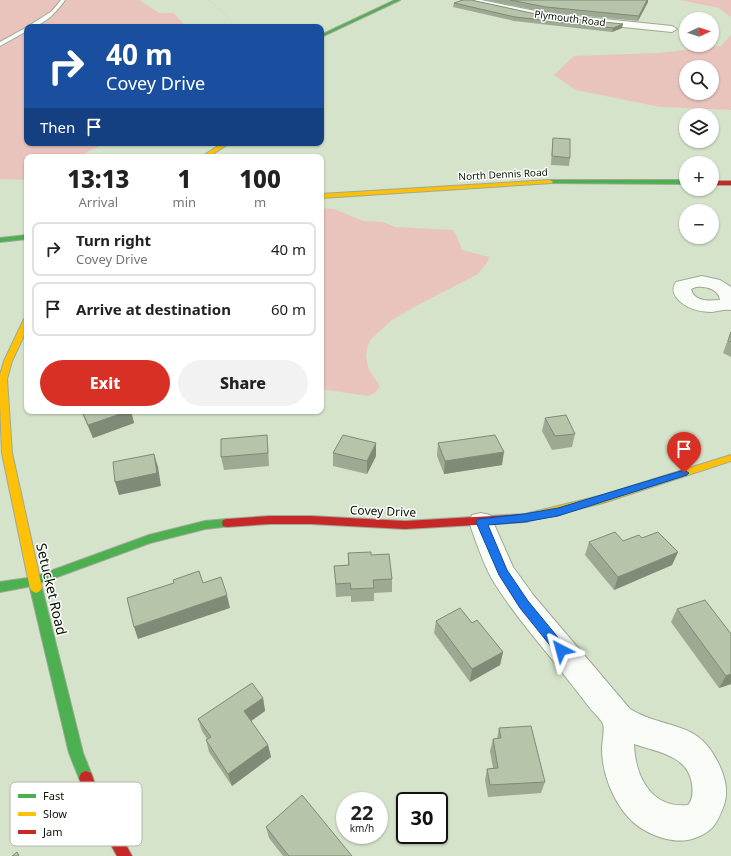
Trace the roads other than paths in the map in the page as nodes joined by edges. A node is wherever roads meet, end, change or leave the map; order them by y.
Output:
1 (62, 0) edge
2 (398, 0) edge
3 (469, 0) edge
4 (35, 24) edge
5 (672, 29) dead end
6 (24, 31) edge
7 (324, 35) edge
8 (0, 44) edge
9 (222, 146) edge
10 (209, 154) edge
11 (679, 182) edge
12 (719, 182) edge
13 (731, 183) edge
14 (324, 196) edge
15 (24, 237) edge
16 (0, 240) edge
17 (24, 326) edge
18 (2, 396) edge
19 (731, 458) edge
20 (481, 522) junction
21 (34, 581) junction
22 (0, 587) edge
23 (619, 720) dead end
24 (87, 782) edge
25 (120, 846) edge
26 (125, 856) edge

1 - 4 lane
2 - 7 main road
3 - 5 street, Plymouth Road
6 - 8 lane
9 - 10 main road
11 - 14 main road, North Dennis Road
12 - 13 main road
15 - 16 main road
17 - 18 main road, Setucket Road
18 - 21 main road, Setucket Road
19 - 20 main road, Covey Drive
20 - 21 main road, Covey Drive
20 - 23 street
21 - 22 main road, Covey Drive
21 - 24 main road, Setucket Road
25 - 26 main road, Setucket Road

